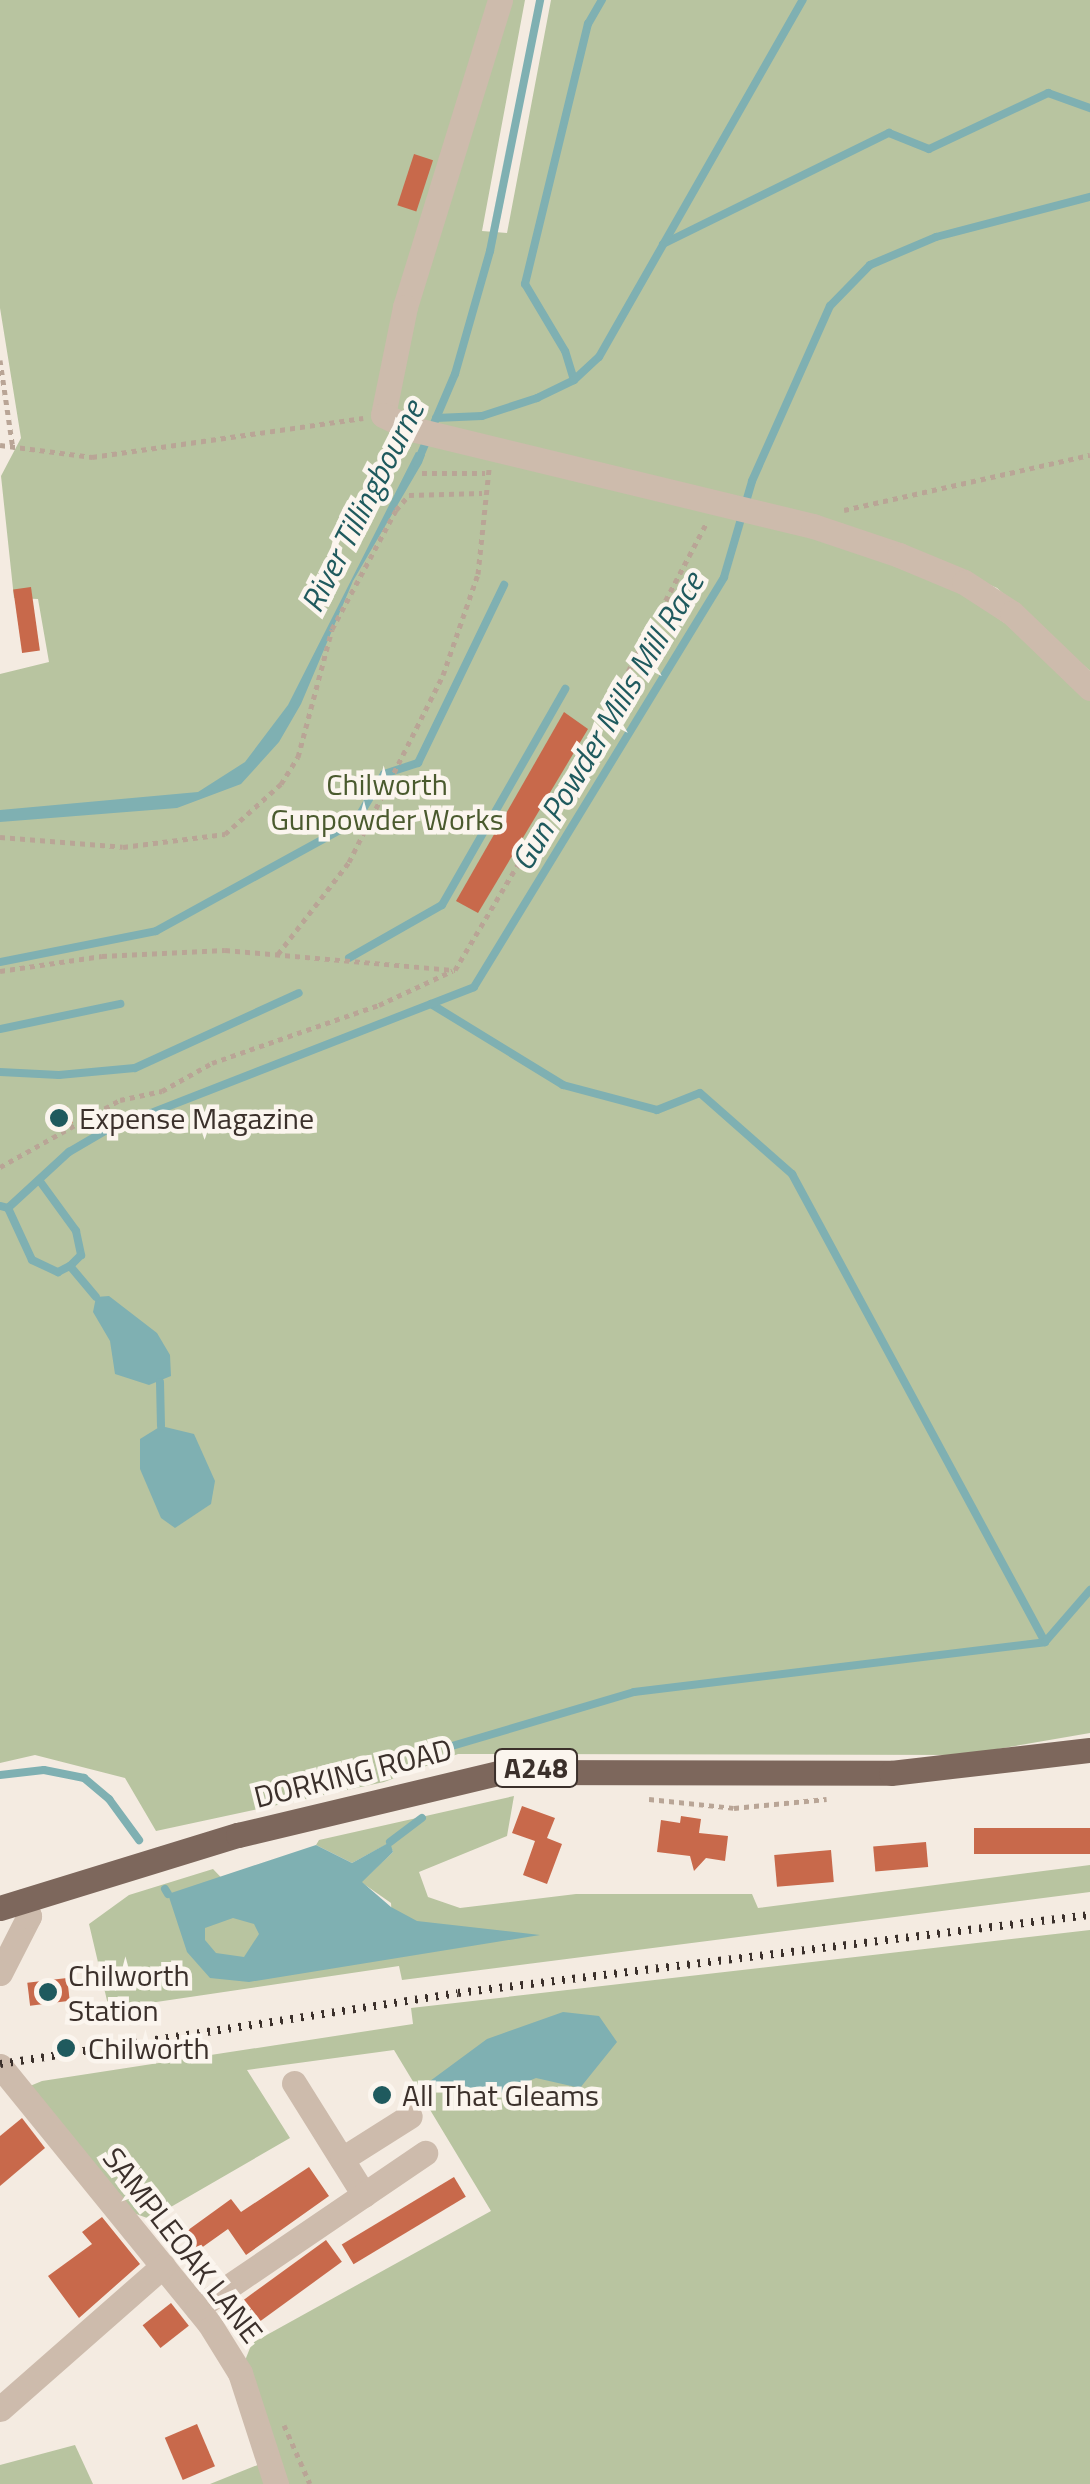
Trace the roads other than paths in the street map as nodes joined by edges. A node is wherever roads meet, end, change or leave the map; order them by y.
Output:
1 (500, 0) edge
2 (1090, 688) edge
3 (1090, 1750) edge
4 (11, 1904) edge
5 (0, 1973) edge
6 (4, 2082) edge
7 (294, 2083) dead end
8 (410, 2116) dead end
9 (425, 2153) dead end
10 (342, 2159) junction
11 (364, 2194) junction
12 (162, 2266) junction
13 (197, 2308) junction
14 (0, 2409) edge
15 (276, 2484) edge

1 - 2 street
3 - 4 main road, DORKING ROAD / A248
4 - 5 street
6 - 12 street, SAMPLEOAK LANE
7 - 10 street
8 - 10 street
9 - 11 street
10 - 11 street
11 - 13 street
12 - 13 street, SAMPLEOAK LANE
12 - 14 street
13 - 15 street, SAMPLEOAK LANE

